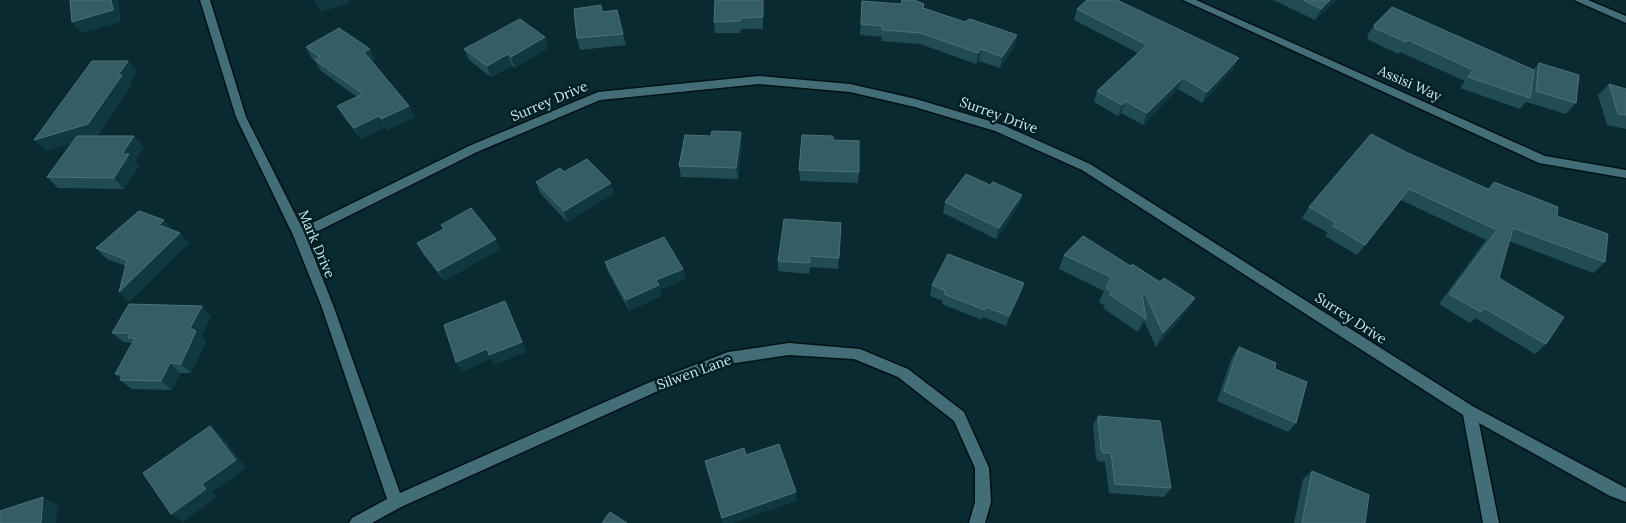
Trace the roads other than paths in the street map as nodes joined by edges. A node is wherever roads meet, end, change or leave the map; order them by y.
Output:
1 (205, 0) edge
2 (1188, 0) edge
3 (1578, 0) edge
4 (1626, 20) edge
5 (1626, 174) edge
6 (299, 235) junction
7 (1469, 411) junction
8 (1626, 495) edge
9 (396, 502) junction
10 (357, 523) edge
11 (977, 523) edge
12 (1491, 523) edge

1 - 6 street, Mark Drive
2 - 5 street, Assisi Way
3 - 4 street
6 - 7 street, Surrey Drive
6 - 9 street, Mark Drive
7 - 8 street, Surrey Drive
7 - 12 street
9 - 10 street, Silwen Lane
9 - 11 street, Silwen Lane

